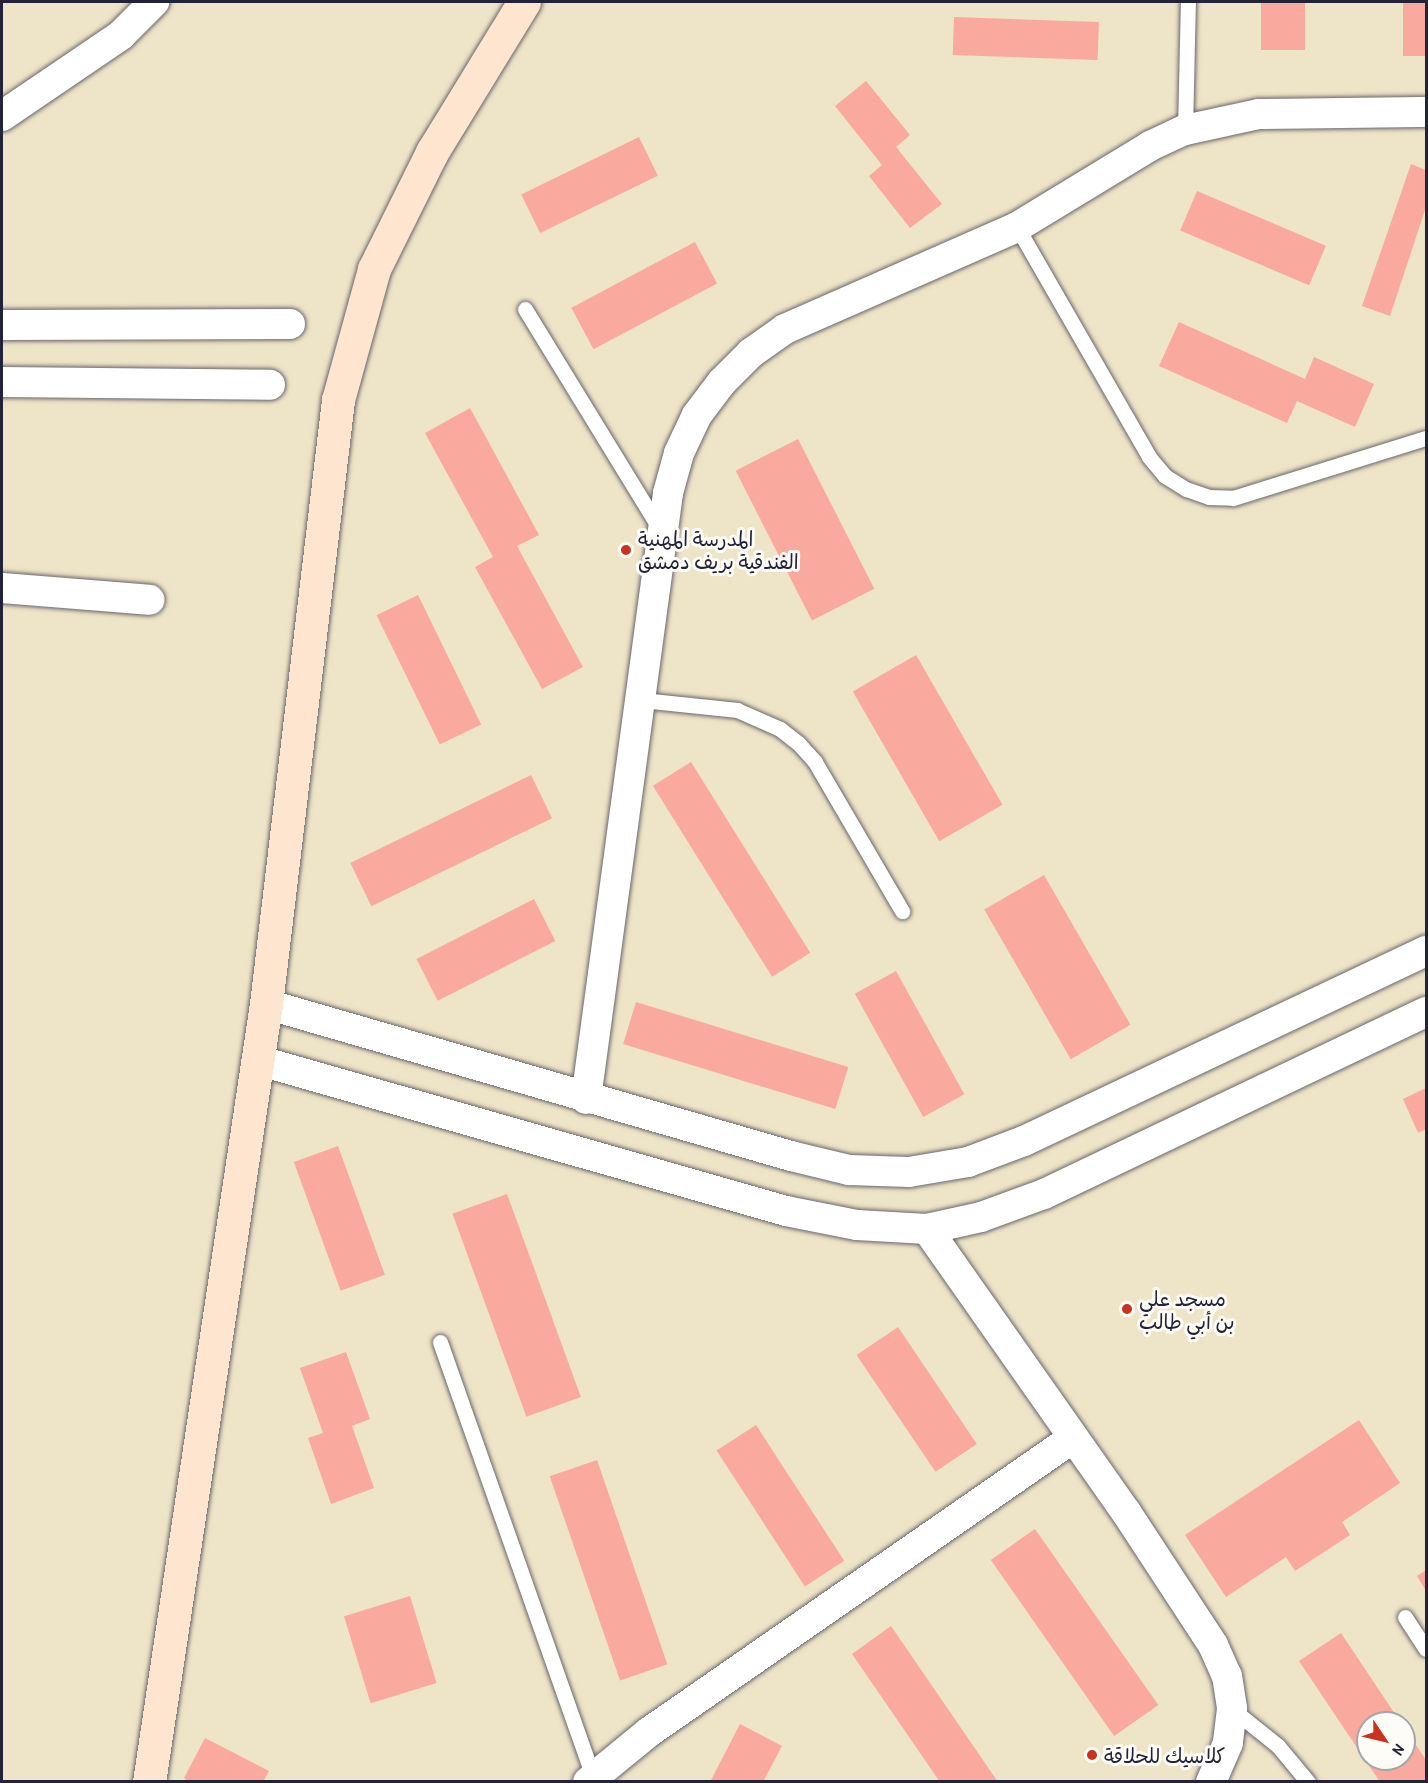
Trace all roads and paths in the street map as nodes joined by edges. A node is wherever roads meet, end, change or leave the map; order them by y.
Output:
1 (154, 2) edge
2 (524, 2) edge
3 (1188, 2) edge
4 (1426, 112) edge
5 (2, 116) edge
6 (1185, 130) junction
7 (1017, 227) junction
8 (525, 309) dead end
9 (290, 324) dead end
10 (2, 325) edge
11 (2, 382) edge
12 (270, 386) dead end
13 (1426, 438) edge
14 (662, 533) junction
15 (2, 588) edge
16 (150, 600) dead end
17 (642, 700) junction
18 (902, 911) dead end
19 (1426, 951) edge
20 (266, 1004) junction
21 (1426, 1012) edge
22 (256, 1060) junction
23 (586, 1098) junction
24 (927, 1229) junction
25 (440, 1342) dead end
26 (1073, 1438) junction
27 (1405, 1617) dead end
28 (1426, 1649) edge
29 (1232, 1710) junction
30 (590, 1779) edge
31 (149, 1782) edge
32 (1212, 1782) edge
33 (1308, 1782) edge

1 - 5 street
2 - 20 main road
3 - 6 lane
4 - 6 street
6 - 7 street
7 - 13 lane
7 - 14 street
8 - 14 lane
9 - 10 street
11 - 12 street
14 - 17 street
15 - 16 street
17 - 18 lane
17 - 23 street
19 - 23 street
20 - 22 main road
20 - 23 street
21 - 24 street
22 - 24 street
22 - 31 main road
24 - 26 street
25 - 30 lane
26 - 29 street
26 - 30 street
27 - 28 lane
29 - 32 street
29 - 33 lane

